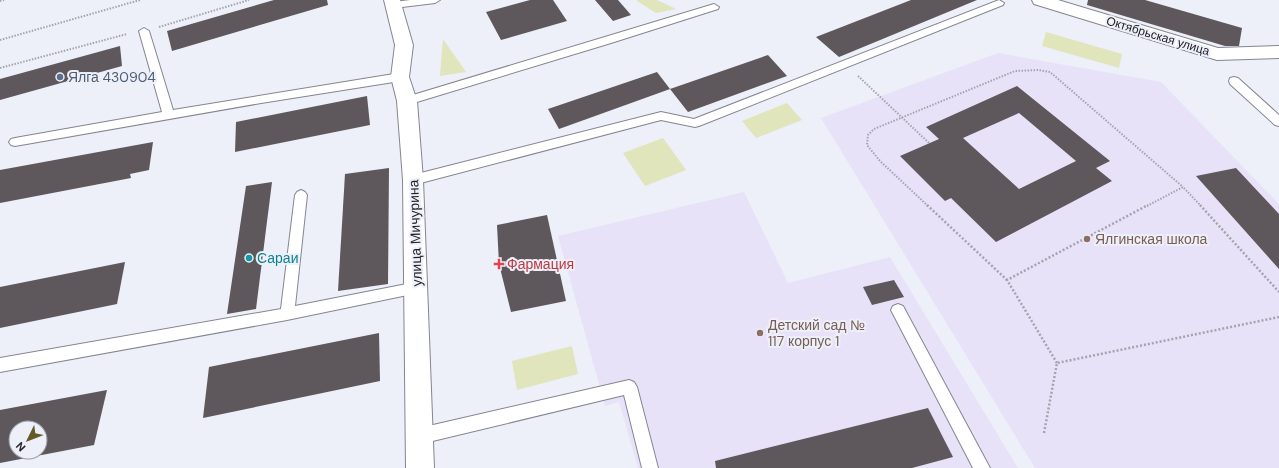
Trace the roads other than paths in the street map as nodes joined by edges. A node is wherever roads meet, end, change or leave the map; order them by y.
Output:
1 (436, 0) edge
2 (701, 0) edge
3 (1040, 0) edge
4 (393, 3) edge
5 (999, 3) dead end
6 (144, 31) road end
7 (1279, 52) edge
8 (400, 77) junction
9 (1234, 81) dead end
10 (406, 101) junction
11 (169, 116) junction
12 (1279, 122) edge
13 (15, 142) dead end
14 (413, 180) junction
15 (301, 195) dead end
16 (417, 288) junction
17 (898, 310) dead end
18 (287, 314) junction
19 (0, 365) edge
20 (420, 436) junction
21 (420, 468) edge
22 (650, 468) edge
23 (982, 468) edge

1 - 4 lane
2 - 10 lane
3 - 7 street, Октябрьская улица
4 - 8 street, улица Мичурина
5 - 14 lane
6 - 11 lane
8 - 10 street, улица Мичурина
8 - 11 lane
9 - 12 lane
10 - 14 street, улица Мичурина
11 - 13 lane
14 - 16 street, улица Мичурина
15 - 18 lane
16 - 18 lane
16 - 20 street, улица Мичурина
17 - 23 lane
18 - 19 lane
20 - 21 street, улица Мичурина
20 - 22 lane

